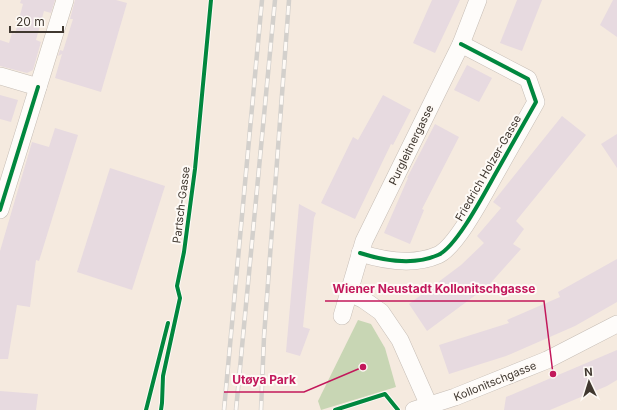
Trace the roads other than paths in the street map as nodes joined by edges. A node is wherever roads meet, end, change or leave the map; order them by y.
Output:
1 (65, 0) edge
2 (478, 0) edge
3 (461, 44) junction
4 (0, 76) edge
5 (38, 87) junction
6 (0, 210) edge
7 (360, 253) junction
8 (348, 292) junction
9 (342, 316) dead end
10 (617, 324) edge
11 (424, 408) edge

1 - 5 street
2 - 3 street, Purgleitnergasse
3 - 7 street, Purgleitnergasse
3 - 7 street, Friedrich Holzer-Gasse
4 - 5 street
5 - 6 street
7 - 8 street, Purgleitnergasse
8 - 9 street, Purgleitnergasse
8 - 11 street
10 - 11 street, Kollonitschgasse

